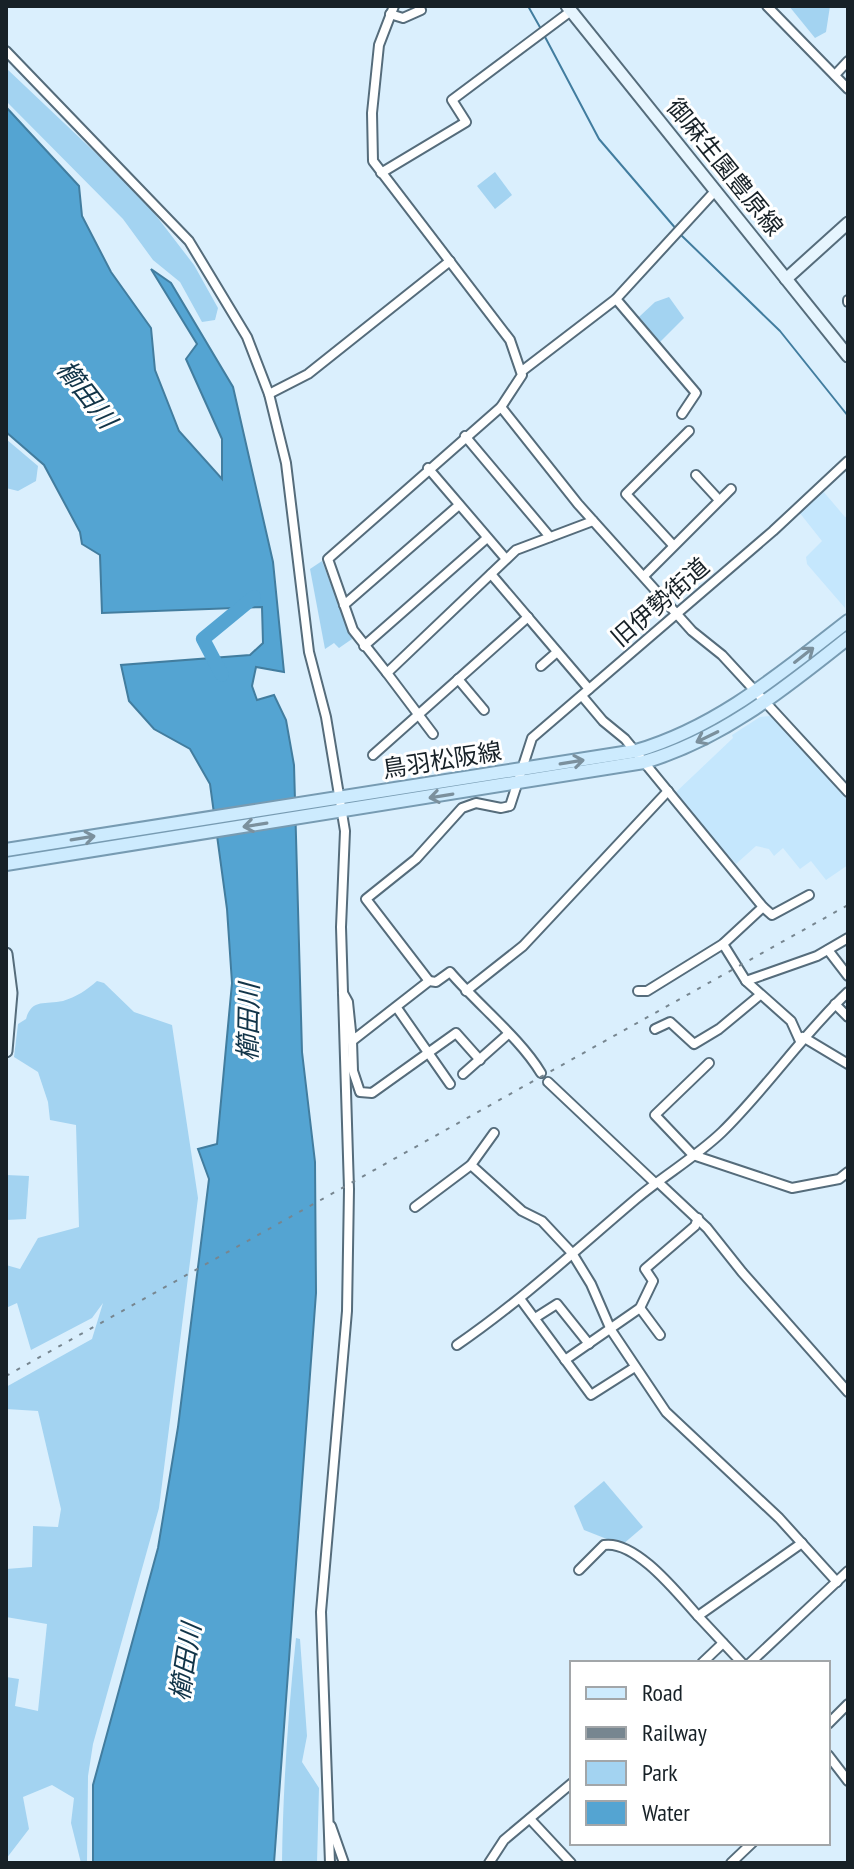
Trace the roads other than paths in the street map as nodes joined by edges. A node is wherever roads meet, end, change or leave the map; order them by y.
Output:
1 (767, 6) edge
2 (569, 8) edge
3 (392, 10) edge
4 (421, 10) dead end
5 (6, 51) edge
6 (848, 61) edge
7 (835, 75) junction
8 (848, 89) edge
9 (381, 173) junction
10 (716, 190) junction
11 (848, 223) edge
12 (450, 261) junction
13 (786, 279) junction
14 (616, 299) junction
15 (848, 356) edge
16 (522, 371) junction
17 (269, 394) junction
18 (501, 407) junction
19 (682, 414) dead end
20 (689, 431) dead end
21 (465, 436) junction
22 (848, 461) edge
23 (428, 468) junction
24 (696, 475) dead end
25 (731, 489) dead end
26 (719, 500) junction
27 (459, 505) junction
28 (593, 521) junction
29 (550, 537) junction
30 (487, 538) junction
31 (672, 544) junction
32 (506, 559) junction
33 (491, 574) junction
34 (645, 575) junction
35 (344, 605) junction
36 (676, 614) junction
37 (528, 617) junction
38 (848, 621) edge
39 (848, 638) edge
40 (364, 646) junction
41 (557, 652) junction
42 (541, 666) dead end
43 (387, 673) junction
44 (458, 679) junction
45 (586, 693) junction
46 (755, 693) junction
47 (765, 703) junction
48 (484, 710) dead end
49 (417, 715) junction
50 (433, 734) dead end
51 (636, 751) junction
52 (373, 755) dead end
53 (644, 762) junction
54 (521, 770) junction
55 (518, 784) junction
56 (847, 787) edge
57 (668, 791) junction
58 (336, 806) junction
59 (6, 850) edge
60 (6, 864) edge
61 (809, 895) dead end
62 (763, 907) junction
63 (848, 938) edge
64 (723, 944) junction
65 (828, 950) junction
66 (6, 954) edge
67 (848, 976) edge
68 (429, 981) junction
69 (746, 981) junction
70 (466, 991) junction
71 (638, 991) dead end
72 (848, 992) edge
73 (342, 993) junction
74 (760, 995) junction
75 (835, 1004) junction
76 (397, 1008) junction
77 (848, 1017) edge
78 (655, 1029) dead end
79 (507, 1035) junction
80 (802, 1039) junction
81 (352, 1041) junction
82 (6, 1051) edge
83 (429, 1053) junction
84 (480, 1060) junction
85 (709, 1063) dead end
86 (848, 1064) edge
87 (541, 1073) dead end
88 (463, 1074) dead end
89 (548, 1082) dead end
90 (450, 1084) dead end
91 (494, 1133) dead end
92 (693, 1155) junction
93 (471, 1165) junction
94 (848, 1172) edge
95 (657, 1183) junction
96 (415, 1207) dead end
97 (698, 1218) junction
98 (572, 1253) junction
99 (521, 1300) junction
100 (640, 1308) junction
101 (535, 1318) junction
102 (611, 1330) junction
103 (660, 1335) dead end
104 (589, 1344) junction
105 (457, 1345) dead end
106 (565, 1360) junction
107 (635, 1367) junction
108 (848, 1392) edge
109 (802, 1543) junction
110 (579, 1570) dead end
111 (848, 1571) edge
112 (837, 1582) junction
113 (698, 1616) junction
114 (723, 1643) junction
115 (704, 1661) edge
116 (740, 1661) edge
117 (752, 1661) edge
118 (848, 1704) edge
119 (830, 1722) edge
120 (830, 1757) edge
121 (836, 1764) junction
122 (830, 1770) edge
123 (848, 1781) edge
124 (570, 1785) edge
125 (530, 1819) junction
126 (328, 1822) junction
127 (750, 1845) edge
128 (330, 1863) edge
129 (344, 1863) edge
130 (489, 1863) edge
131 (571, 1863) edge
132 (731, 1863) edge

1 - 7 street
2 - 9 street
2 - 10 main road, 御麻生園豊原線
3 - 4 street
3 - 9 street
5 - 17 street
6 - 7 street
7 - 8 street
9 - 12 street
10 - 13 main road, 御麻生園豊原線
10 - 14 street
11 - 13 main road
12 - 16 street
12 - 17 street
13 - 15 main road, 御麻生園豊原線
14 - 16 street
14 - 19 street
16 - 18 street
17 - 58 street
18 - 21 street
18 - 28 street
20 - 31 street
21 - 23 street
21 - 29 street
22 - 36 street, 旧伊勢街道
23 - 27 street
23 - 35 street
24 - 26 street
25 - 26 street
26 - 31 street
27 - 30 street
27 - 35 street
28 - 29 street
28 - 34 street
29 - 32 street
30 - 32 street
30 - 40 street
31 - 34 street
32 - 33 street
33 - 37 street
33 - 43 street
34 - 36 street
35 - 40 street
36 - 45 street, 旧伊勢街道
36 - 46 street
37 - 41 street
37 - 44 street
46 -> 38 main road, 鳥羽松阪線
39 - 47 main road, 鳥羽松阪線
40 - 43 street
41 - 42 street
41 - 45 street
43 - 49 street
44 - 48 street
44 - 49 street
45 - 51 street
45 - 54 street, 旧伊勢街道
46 - 47 street
46 - 51 main road, 鳥羽松阪線
47 -> 53 main road, 鳥羽松阪線
47 - 56 street
49 - 50 street
49 - 52 street
51 - 53 street
54 -> 51 main road, 鳥羽松阪線
53 - 55 main road, 鳥羽松阪線
53 - 57 street
54 - 55 street, 旧伊勢街道
54 - 58 main road, 鳥羽松阪線
55 -> 58 main road, 鳥羽松阪線
55 - 68 street
57 - 62 street
57 - 70 street
59 -> 58 main road, 鳥羽松阪線
58 -> 60 main road, 鳥羽松阪線
58 - 73 street
61 - 62 street
62 - 64 street
63 - 65 street
64 - 69 street
64 - 71 street
65 - 67 street
65 - 69 street
66 - 82 main road
68 - 70 street
68 - 76 street
69 - 74 street
70 - 79 street
72 - 75 street
73 - 81 street
73 - 126 street
74 - 78 street
74 - 80 street
75 - 77 street
75 - 80 street
76 - 81 street
76 - 83 street
79 - 84 street
79 - 87 street
80 - 86 street
80 - 92 street
81 - 83 street
83 - 84 street
83 - 90 street
84 - 88 street
85 - 92 street
89 - 95 street
91 - 93 street
92 - 94 street
92 - 95 street
93 - 96 street
93 - 98 street
95 - 97 street
95 - 98 street
97 - 100 street
97 - 108 street
98 - 99 street
98 - 102 street
99 - 101 street
99 - 105 street
100 - 102 street
100 - 103 street
101 - 104 street
101 - 106 street
102 - 104 street
102 - 107 street
104 - 106 street
106 - 107 street
107 - 109 street
109 - 112 street
109 - 113 street
110 - 113 street
111 - 112 street
112 - 117 street
113 - 114 street
114 - 115 street
114 - 116 street
118 - 119 street
120 - 121 street
121 - 122 street
121 - 123 street
124 - 125 street
125 - 130 street
125 - 131 street
126 - 128 street
126 - 129 street
127 - 132 street

